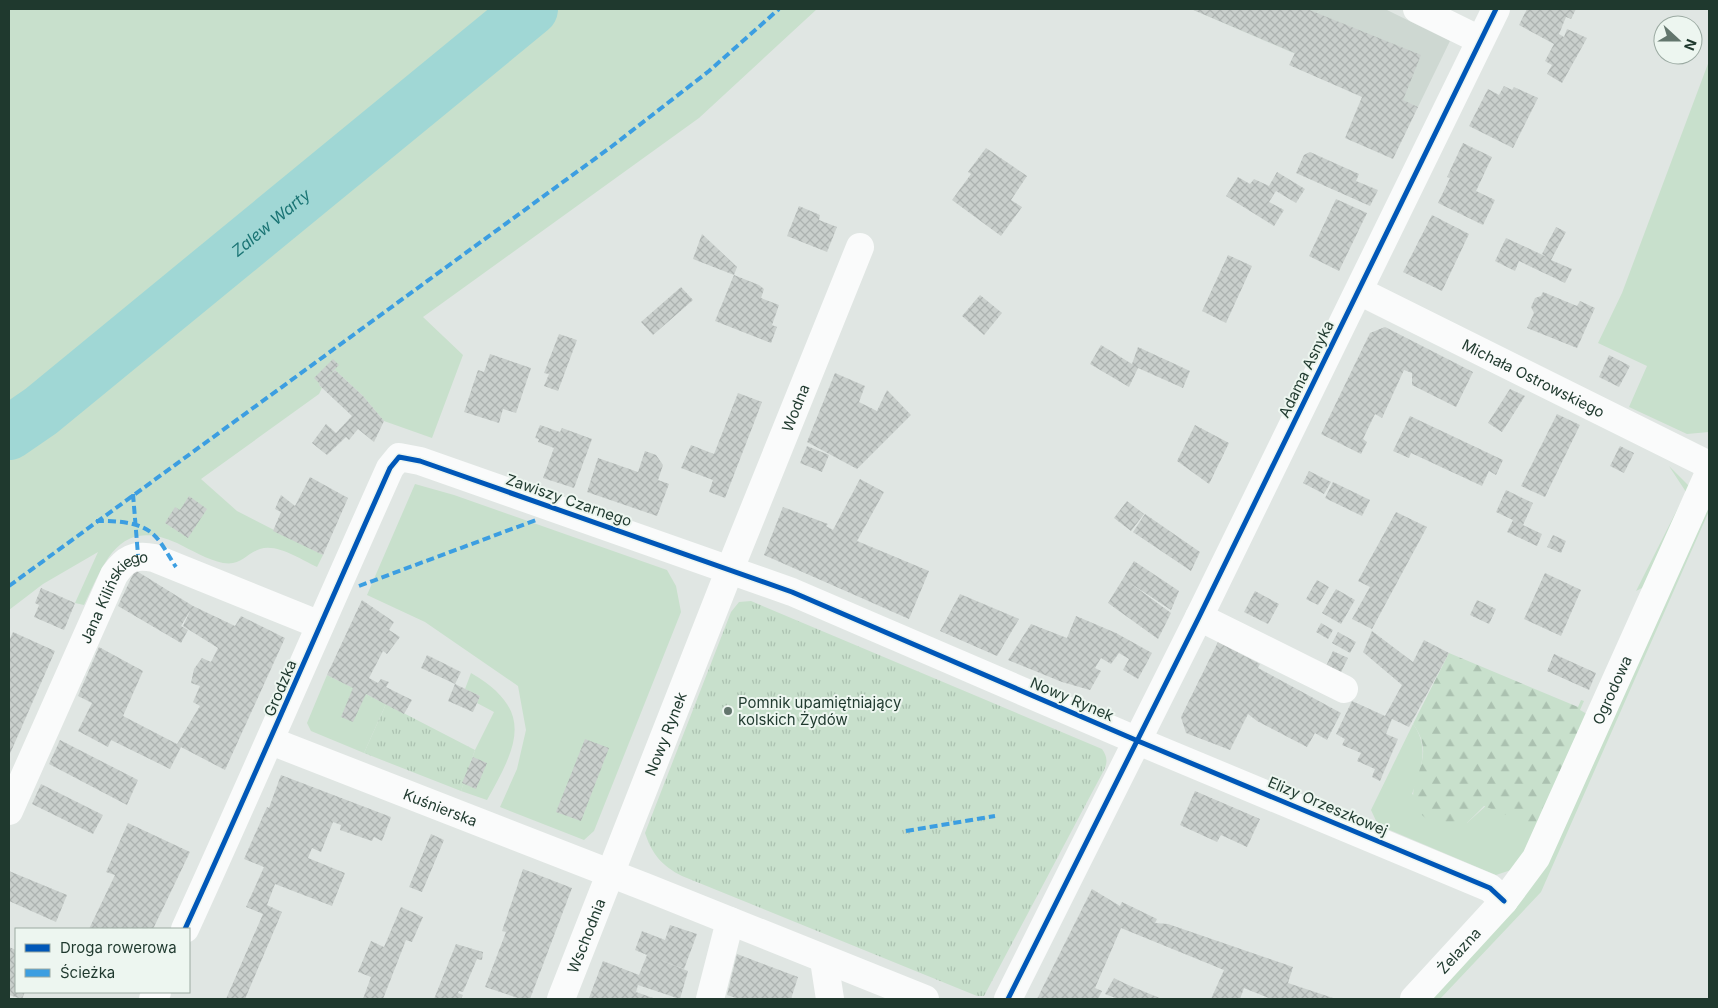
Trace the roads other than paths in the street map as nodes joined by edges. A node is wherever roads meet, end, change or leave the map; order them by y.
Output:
1 (1417, 9) edge
2 (1496, 9) edge
3 (1480, 40) junction
4 (860, 247) dead end
5 (1358, 291) junction
6 (399, 457) joint
7 (1709, 465) edge
8 (1709, 473) edge
9 (730, 569) junction
10 (1199, 617) junction
11 (320, 625) junction
12 (1344, 689) dead end
13 (1138, 741) junction
14 (271, 742) junction
15 (9, 811) edge
16 (610, 873) junction
17 (1504, 901) junction
18 (730, 921) junction
19 (185, 928) edge
20 (824, 960) junction
21 (562, 999) edge
22 (710, 999) edge
23 (830, 999) edge
24 (925, 999) edge
25 (1008, 999) edge
26 (1414, 999) edge

1 - 3 street
2 - 3 street, Adama Asnyka
3 - 5 street, Adama Asnyka
4 - 9 street, Wodna
5 - 7 street, Michała Ostrowskiego
5 - 10 street, Adama Asnyka
6 - 9 street, Zawiszy Czarnego
6 - 11 street, Grodzka
8 - 17 street, Ogrodowa
9 - 13 street, Nowy Rynek
9 - 16 street, Nowy Rynek
10 - 12 street
10 - 13 street, Adama Asnyka
11 - 14 street, Grodzka
11 - 15 street, Jana Kilińskiego
13 - 17 street, Elizy Orzeszkowej
13 - 25 street
14 - 16 street, Kuśnierska
14 - 19 street, Grodzka
16 - 18 street
16 - 21 street, Wschodnia
17 - 26 street, Żelazna
18 - 20 street
18 - 22 street
20 - 23 street
20 - 24 street

